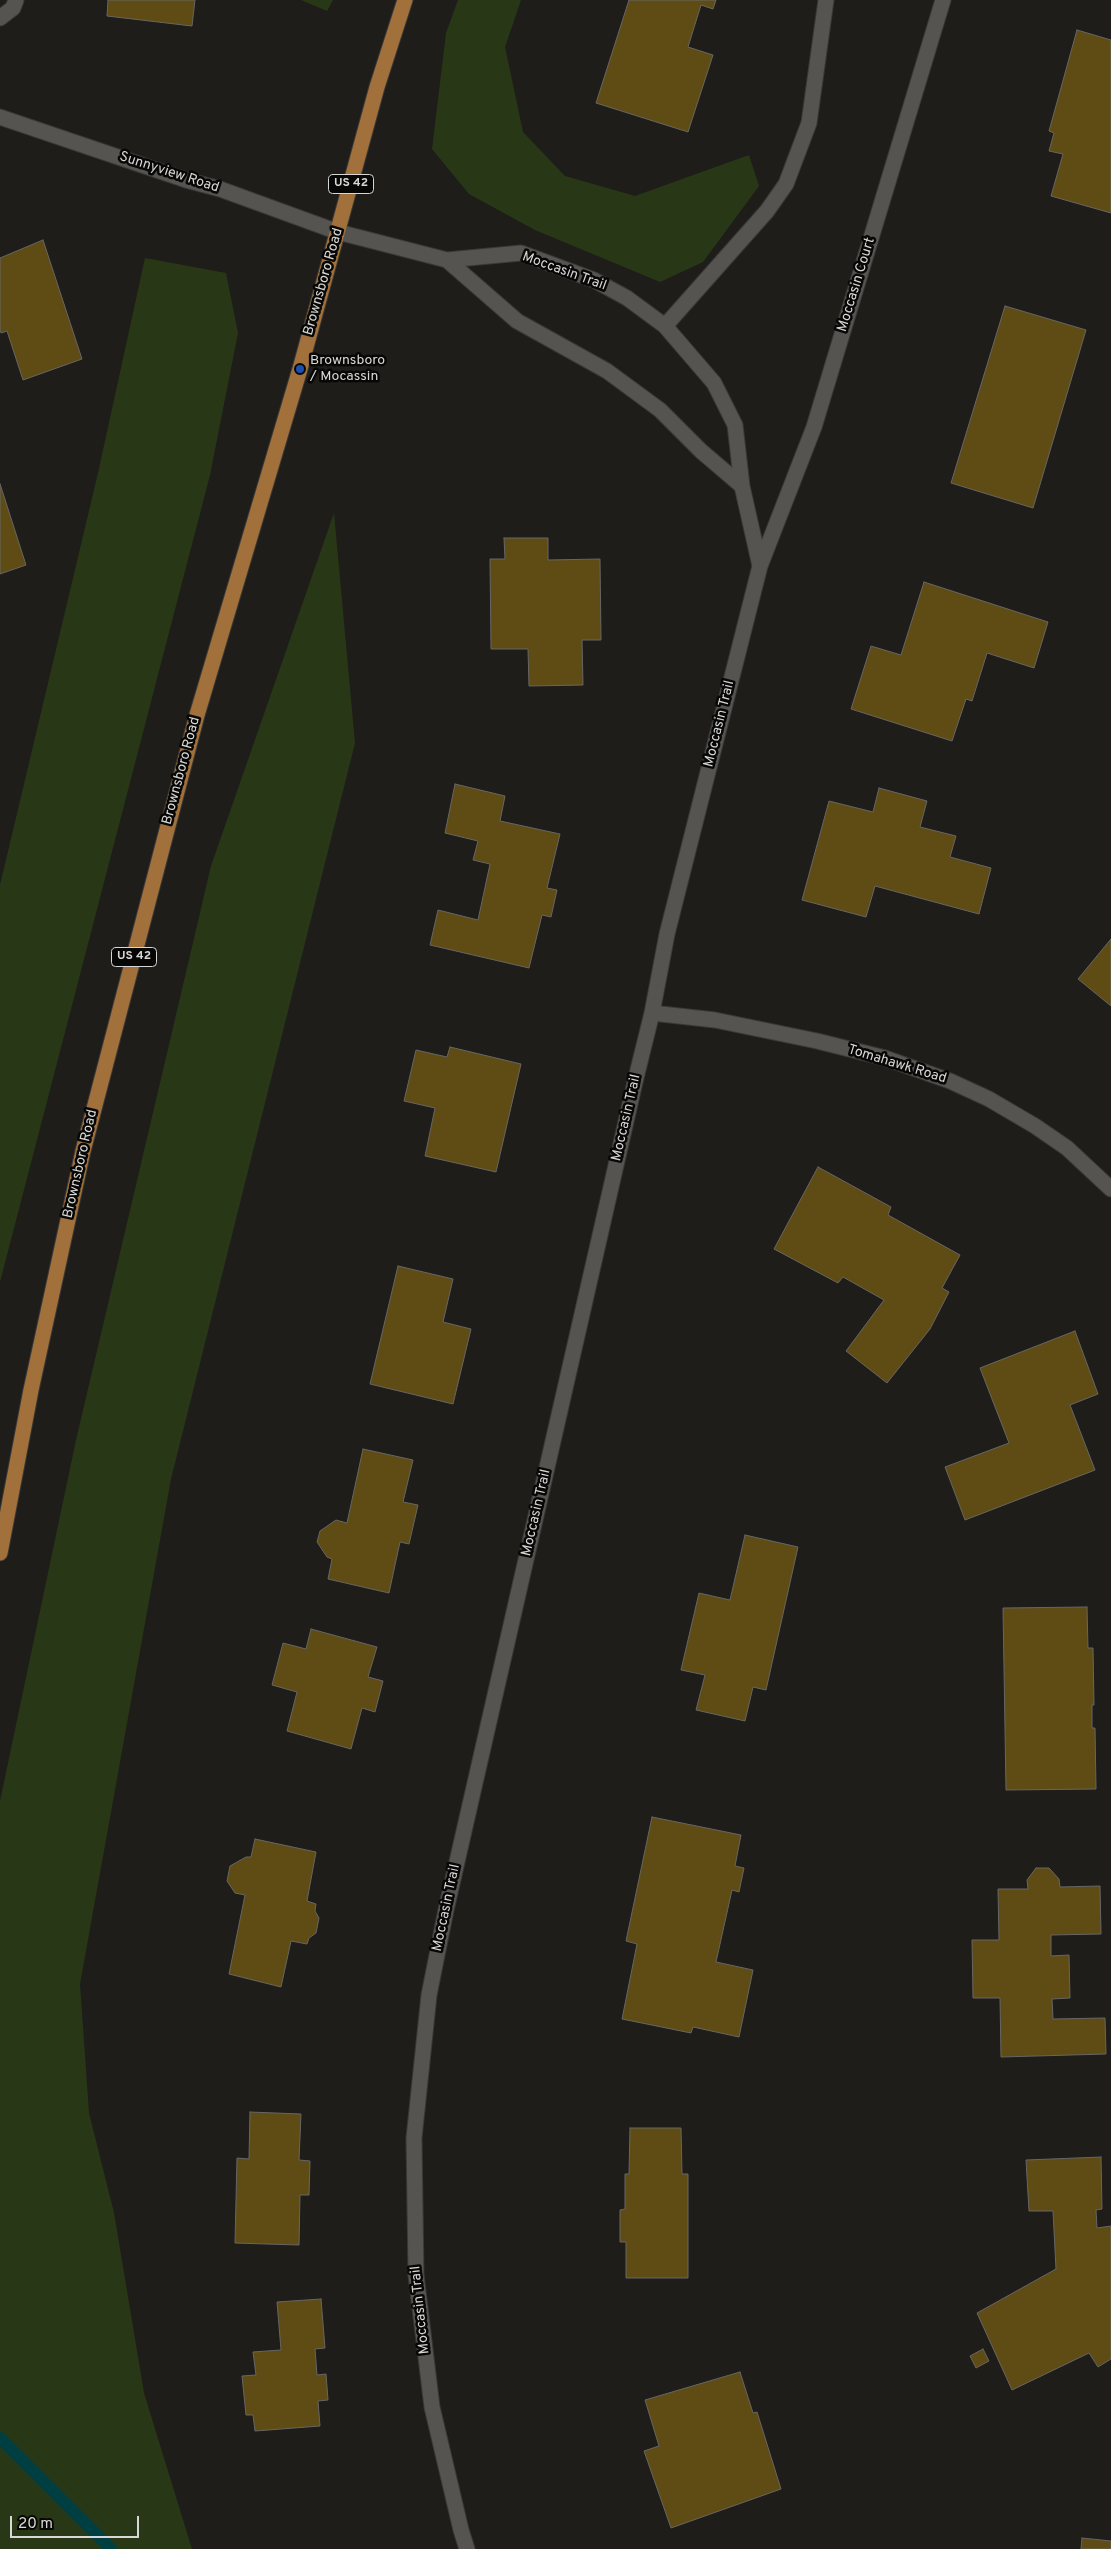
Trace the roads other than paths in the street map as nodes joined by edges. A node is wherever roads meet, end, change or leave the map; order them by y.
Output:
1 (16, 0) edge
2 (405, 0) edge
3 (826, 0) edge
4 (943, 0) edge
5 (0, 18) edge
6 (0, 117) edge
7 (338, 232) junction
8 (447, 260) junction
9 (665, 326) junction
10 (742, 486) junction
11 (760, 566) junction
12 (652, 1013) junction
13 (1111, 1189) edge
14 (0, 1553) edge
15 (467, 2549) edge

1 - 5 street
2 - 7 main road, Brownsboro Road / US 42
3 - 9 street
4 - 11 street, Moccasin Court
6 - 7 street, Sunnyview Road
7 - 8 street, Moccasin Trail
7 - 14 main road, Brownsboro Road / US 42
8 - 9 street, Moccasin Trail
8 - 10 street, Moccasin Trail
9 - 10 street, Moccasin Trail
10 - 11 street, Moccasin Trail
11 - 12 street, Moccasin Trail
12 - 13 street, Tomahawk Road
12 - 15 street, Moccasin Trail

